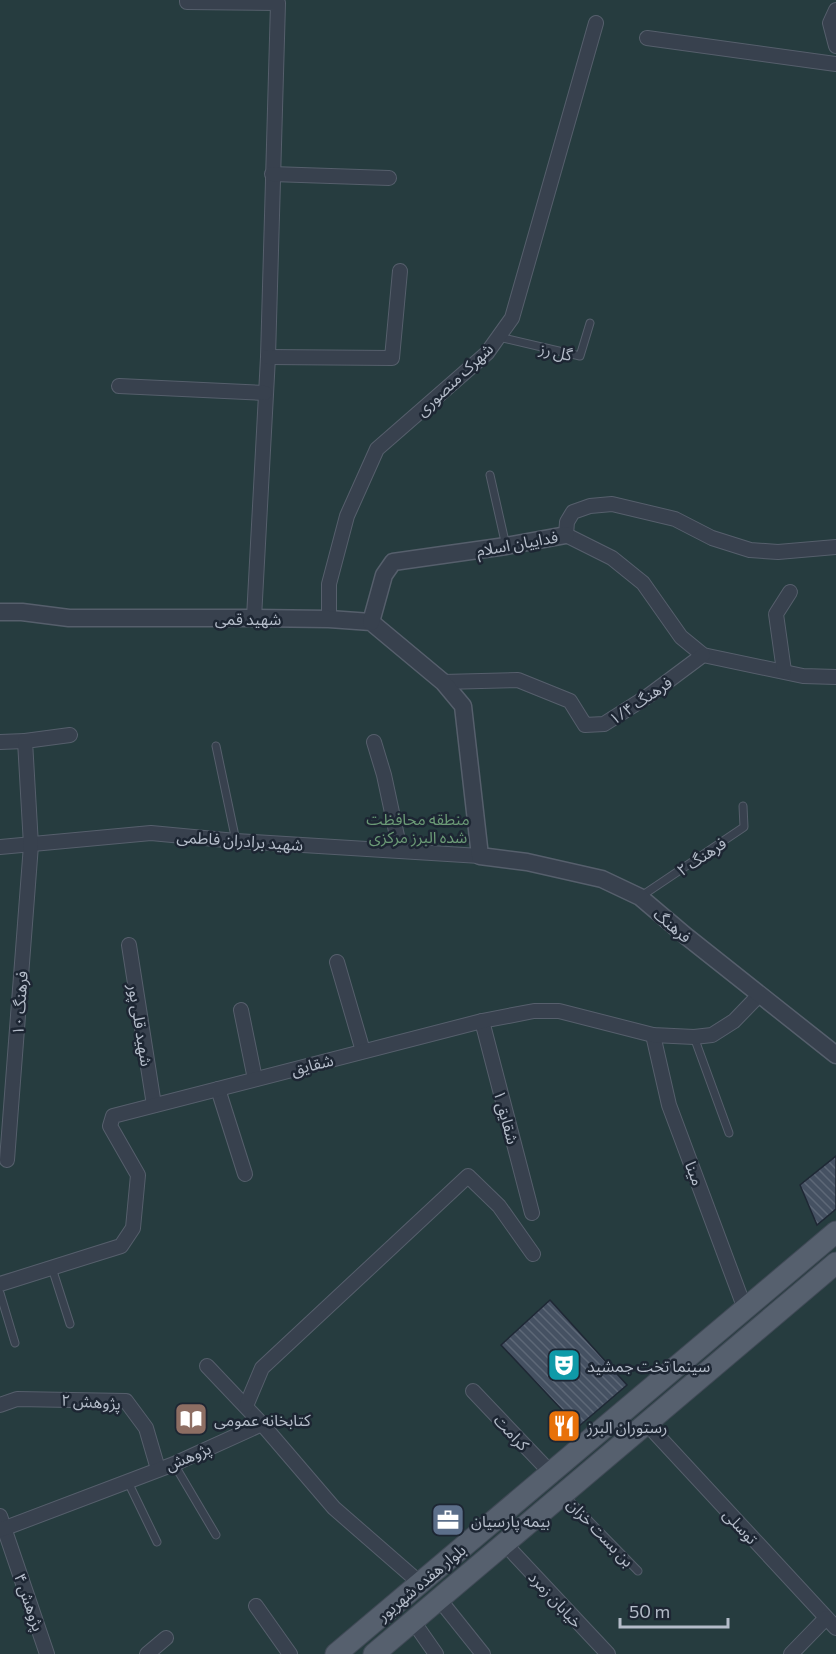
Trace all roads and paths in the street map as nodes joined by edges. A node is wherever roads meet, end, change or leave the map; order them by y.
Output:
1 (187, 0) edge
2 (836, 10) edge
3 (596, 23) dead end
4 (647, 38) dead end
5 (836, 46) edge
6 (836, 64) edge
7 (273, 174) junction
8 (389, 178) dead end
9 (400, 271) dead end
10 (590, 322) dead end
11 (499, 337) junction
12 (268, 357) junction
13 (119, 386) dead end
14 (265, 393) junction
15 (489, 475) dead end
16 (566, 535) junction
17 (506, 546) junction
18 (836, 547) edge
19 (790, 592) dead end
20 (0, 612) edge
21 (254, 618) junction
22 (329, 619) junction
23 (370, 622) junction
24 (703, 655) junction
25 (784, 671) junction
26 (836, 677) edge
27 (443, 682) junction
28 (70, 735) dead end
29 (25, 741) junction
30 (0, 742) edge
31 (374, 742) dead end
32 (216, 746) dead end
33 (743, 806) dead end
34 (236, 841) junction
35 (31, 845) junction
36 (0, 847) edge
37 (400, 850) junction
38 (480, 856) junction
39 (640, 897) junction
40 (129, 945) dead end
41 (337, 962) dead end
42 (760, 994) junction
43 (241, 1010) dead end
44 (482, 1021) junction
45 (653, 1035) junction
46 (694, 1037) junction
47 (363, 1051) junction
48 (836, 1055) edge
49 (255, 1078) junction
50 (218, 1089) junction
51 (153, 1105) junction
52 (729, 1132) dead end
53 (7, 1160) dead end
54 (245, 1174) dead end
55 (532, 1213) dead end
56 (836, 1232) edge
57 (533, 1254) dead end
58 (836, 1263) edge
59 (52, 1268) junction
60 (0, 1284) edge
61 (0, 1293) edge
62 (745, 1309) junction
63 (70, 1324) dead end
64 (15, 1343) dead end
65 (207, 1366) dead end
66 (473, 1391) dead end
67 (0, 1406) edge
68 (246, 1406) junction
69 (262, 1424) junction
70 (647, 1424) junction
71 (174, 1464) junction
72 (158, 1469) junction
73 (550, 1473) junction
74 (128, 1482) junction
75 (563, 1494) junction
76 (2, 1525) edge
77 (216, 1536) dead end
78 (157, 1542) dead end
79 (504, 1544) junction
80 (638, 1571) dead end
81 (420, 1583) junction
82 (439, 1599) junction
83 (256, 1606) dead end
84 (413, 1621) junction
85 (831, 1623) edge
86 (166, 1638) dead end
87 (47, 1654) edge
88 (147, 1654) edge
89 (290, 1654) edge
90 (336, 1654) edge
91 (374, 1654) edge
92 (436, 1654) edge
93 (483, 1654) edge
94 (608, 1654) edge
95 (791, 1654) edge

1 - 7 street
2 - 5 street
3 - 11 street, شهرک منصوری
4 - 6 street
7 - 8 street
7 - 12 street
9 - 12 street
10 - 11 lane, گل رز
11 - 22 street, شهرک منصوری
12 - 14 street
13 - 14 street
14 - 21 street
15 - 17 lane
16 - 17 street, فداییان اسلام
16 - 18 street
16 - 24 street, فداییان اسلام
17 - 23 street, فداییان اسلام
19 - 25 street
20 - 21 street, شهید قمی
21 - 22 street, شهید قمی
22 - 23 street, شهید قمی
23 - 27 street
24 - 25 street, فداییان اسلام
24 - 27 street, فرهنگ ۱/۴
25 - 26 street, فداییان اسلام
27 - 38 street
28 - 29 street
29 - 30 street
29 - 35 street, فرهنگ ۱۰
31 - 37 street
32 - 34 lane
33 - 39 lane, فرهنگ ۲
34 - 35 street, شهید برادران فاطمی
34 - 37 street, شهید برادران فاطمی
35 - 36 street, شهید برادران فاطمی
35 - 53 street, فرهنگ ۱۰
37 - 38 street, شهید برادران فاطمی
38 - 39 street, فرهنگ
39 - 42 street, فرهنگ
40 - 51 street, شهید قلی پور
41 - 47 street
42 - 46 street, شقایق
42 - 48 street, فرهنگ
43 - 49 street
44 - 45 street, شقایق
44 - 47 street, شقایق
44 - 55 street, شقایق ۱
45 - 46 street, شقایق
45 - 62 street, مینا
46 - 52 lane
47 - 49 street, شقایق
49 - 50 street, شقایق
50 - 51 street, شقایق
50 - 54 street
51 - 59 street, شقایق
56 - 62 main road, بلوار هفده شهریور
57 - 68 street
58 - 70 main road, بلوار هفده شهریور
59 - 60 street, شقایق
59 - 63 lane
61 - 64 lane
62 - 73 main road, بلوار هفده شهریور
65 - 68 street
66 - 73 street, کرامت
67 - 72 street, پژوهش ۲
68 - 69 street
69 - 71 street, پژوهش
69 - 81 street
70 - 75 main road, بلوار هفده شهریور
70 - 85 street, توسلی
71 - 72 street, پژوهش
71 - 77 lane
72 - 74 street, پژوهش
73 - 81 main road, بلوار هفده شهریور
74 - 76 street, پژوهش
74 - 78 lane
75 - 79 main road, بلوار هفده شهریور
75 - 80 lane, بن بست خزان
76 - 87 street, پژوهش ۴
79 - 82 main road, بلوار هفده شهریور
79 - 94 street, خیابان زمرد
81 - 90 main road, بلوار هفده شهریور
82 - 84 main road, بلوار هفده شهریور
82 - 93 street
83 - 89 street
84 - 91 main road, بلوار هفده شهریور
84 - 92 street
85 - 95 street
86 - 88 street

